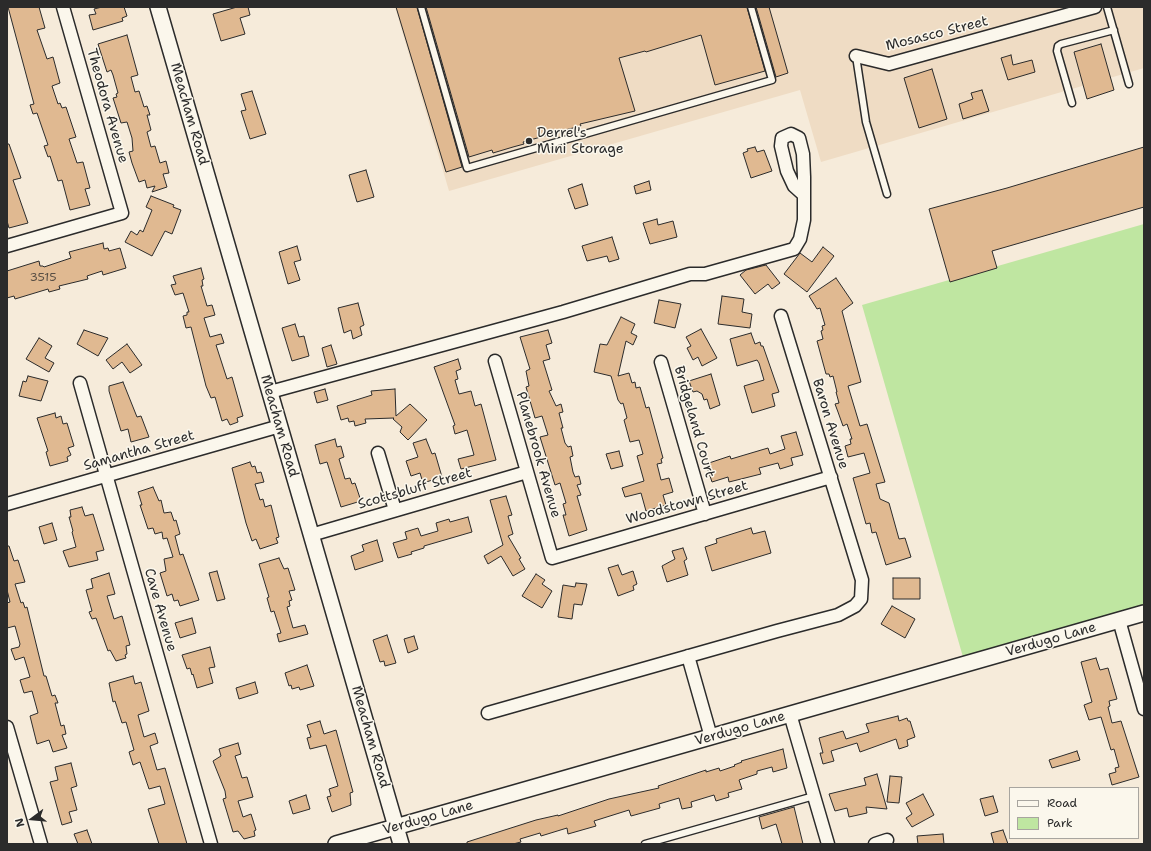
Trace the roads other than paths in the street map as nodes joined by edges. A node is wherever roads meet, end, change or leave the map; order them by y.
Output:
1 (62, 7) edge
2 (158, 7) edge
3 (421, 7) edge
4 (750, 7) edge
5 (1094, 7) edge
6 (1107, 7) edge
7 (1114, 30) junction
8 (856, 56) joint
9 (1129, 84) dead end
10 (1072, 103) dead end
11 (887, 194) dead end
12 (804, 195) dead end
13 (7, 246) edge
14 (782, 316) dead end
15 (495, 361) dead end
16 (661, 362) dead end
17 (80, 383) dead end
18 (270, 392) junction
19 (280, 426) junction
20 (378, 453) dead end
21 (527, 472) junction
22 (106, 476) junction
23 (831, 478) junction
24 (7, 504) edge
25 (395, 510) junction
26 (705, 514) junction
27 (311, 535) junction
28 (552, 558) joint
29 (1144, 613) edge
30 (1119, 620) junction
31 (688, 656) junction
32 (1144, 708) edge
33 (488, 713) dead end
34 (790, 714) junction
35 (7, 727) edge
36 (711, 737) junction
37 (814, 796) junction
38 (396, 827) junction
39 (887, 840) dead end
40 (41, 844) edge
41 (212, 844) edge
42 (336, 844) edge
43 (401, 844) edge
44 (645, 844) edge
45 (828, 844) edge
46 (875, 844) edge

1 - 13 street, Theodora Avenue
2 - 18 street, Meacham Road
3 - 4 lane
5 - 8 street, Mosasco Street
6 - 7 lane
7 - 9 lane
7 - 10 lane
8 - 11 lane
12 - 18 street
14 - 23 street, Baron Avenue
15 - 21 street, Planebrook Avenue
16 - 26 street, Bridgeland Court
17 - 22 street, Cave Avenue
18 - 19 street, Meacham Road
19 - 22 street, Samantha Street
19 - 27 street, Meacham Road
20 - 25 street
21 - 25 street, Scottsbluff Street
21 - 28 street, Planebrook Avenue
22 - 24 street, Samantha Street
22 - 41 street, Cave Avenue
23 - 26 street, Woodstown Street
23 - 31 street, Baron Avenue
25 - 27 street, Scottsbluff Street
26 - 28 street, Woodstown Street
27 - 38 street, Meacham Road
29 - 30 street, Verdugo Lane
30 - 32 street
30 - 34 street, Verdugo Lane
31 - 33 street, Baron Avenue
31 - 36 street
34 - 36 street, Verdugo Lane
34 - 37 street
35 - 40 street
36 - 38 street, Verdugo Lane
37 - 44 lane
37 - 45 street
38 - 42 street, Verdugo Lane
38 - 43 street, Meacham Road
39 - 46 street

